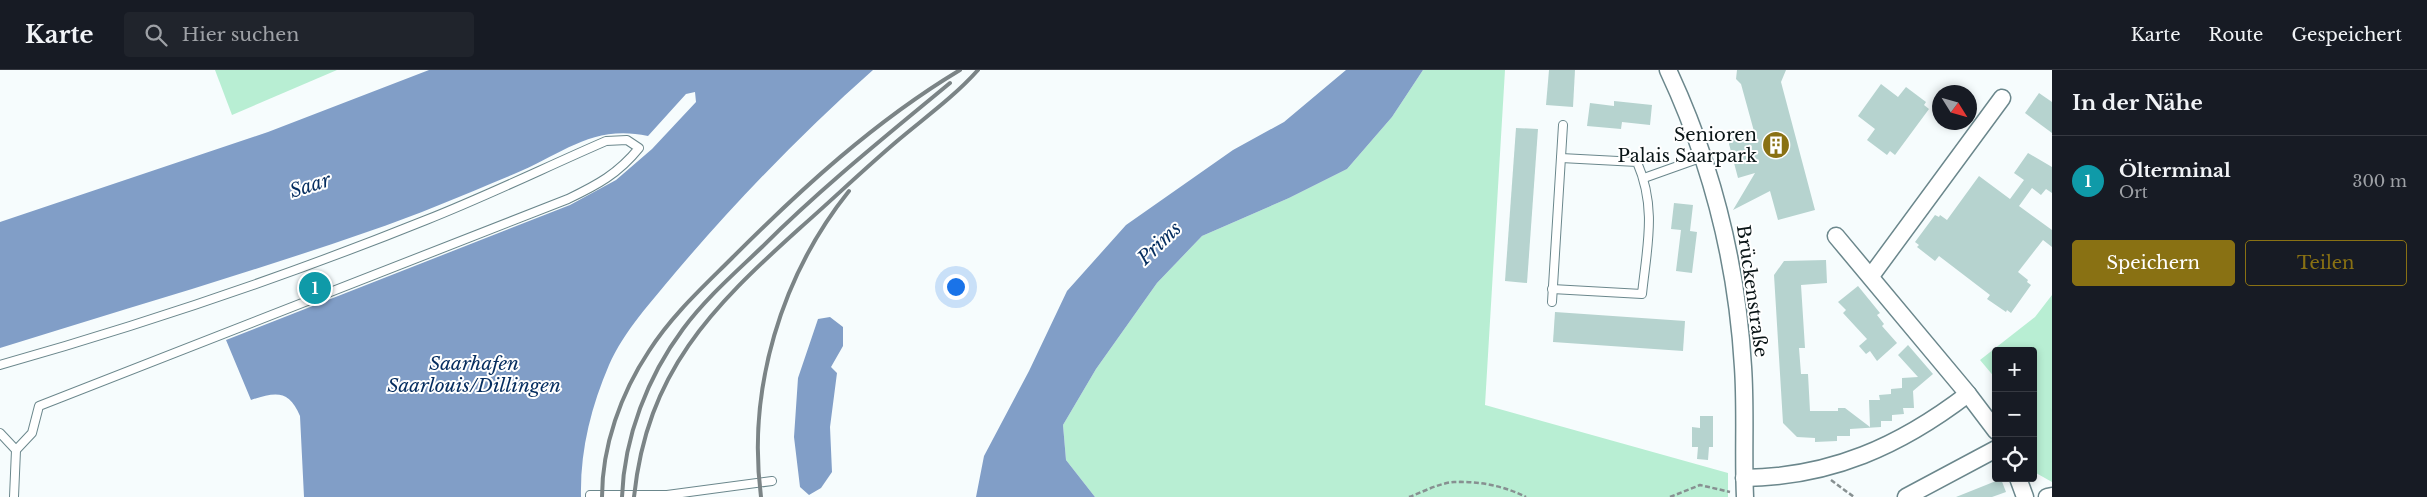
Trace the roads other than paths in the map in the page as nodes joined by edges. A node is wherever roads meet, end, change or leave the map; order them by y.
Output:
1 (1668, 70) edge
2 (2002, 98) dead end
3 (1563, 125) dead end
4 (1703, 157) junction
5 (1561, 158) junction
6 (1644, 178) junction
7 (1836, 236) dead end
8 (1871, 276) junction
9 (1552, 289) junction
10 (1552, 302) dead end
11 (0, 365) edge
12 (1968, 394) junction
13 (1992, 426) edge
14 (0, 433) edge
15 (16, 450) junction
16 (1992, 451) edge
17 (1744, 478) junction
18 (772, 481) dead end
19 (2019, 482) edge
20 (1738, 495) edge
21 (2052, 496) edge
22 (14, 497) edge
23 (590, 497) edge
24 (1906, 497) edge
25 (2025, 497) edge
26 (2047, 497) edge

1 - 4 street, Brückenstraße
2 - 8 street
3 - 5 lane
4 - 6 lane
4 - 17 street, Brückenstraße
5 - 6 lane
5 - 9 lane
6 - 9 lane
7 - 8 street
8 - 12 street
9 - 10 lane
11 - 15 lane
12 - 13 street
12 - 17 street
14 - 15 lane
15 - 22 lane
16 - 24 street
17 - 20 street, Brückenstraße
18 - 23 lane
19 - 25 street
21 - 26 street

